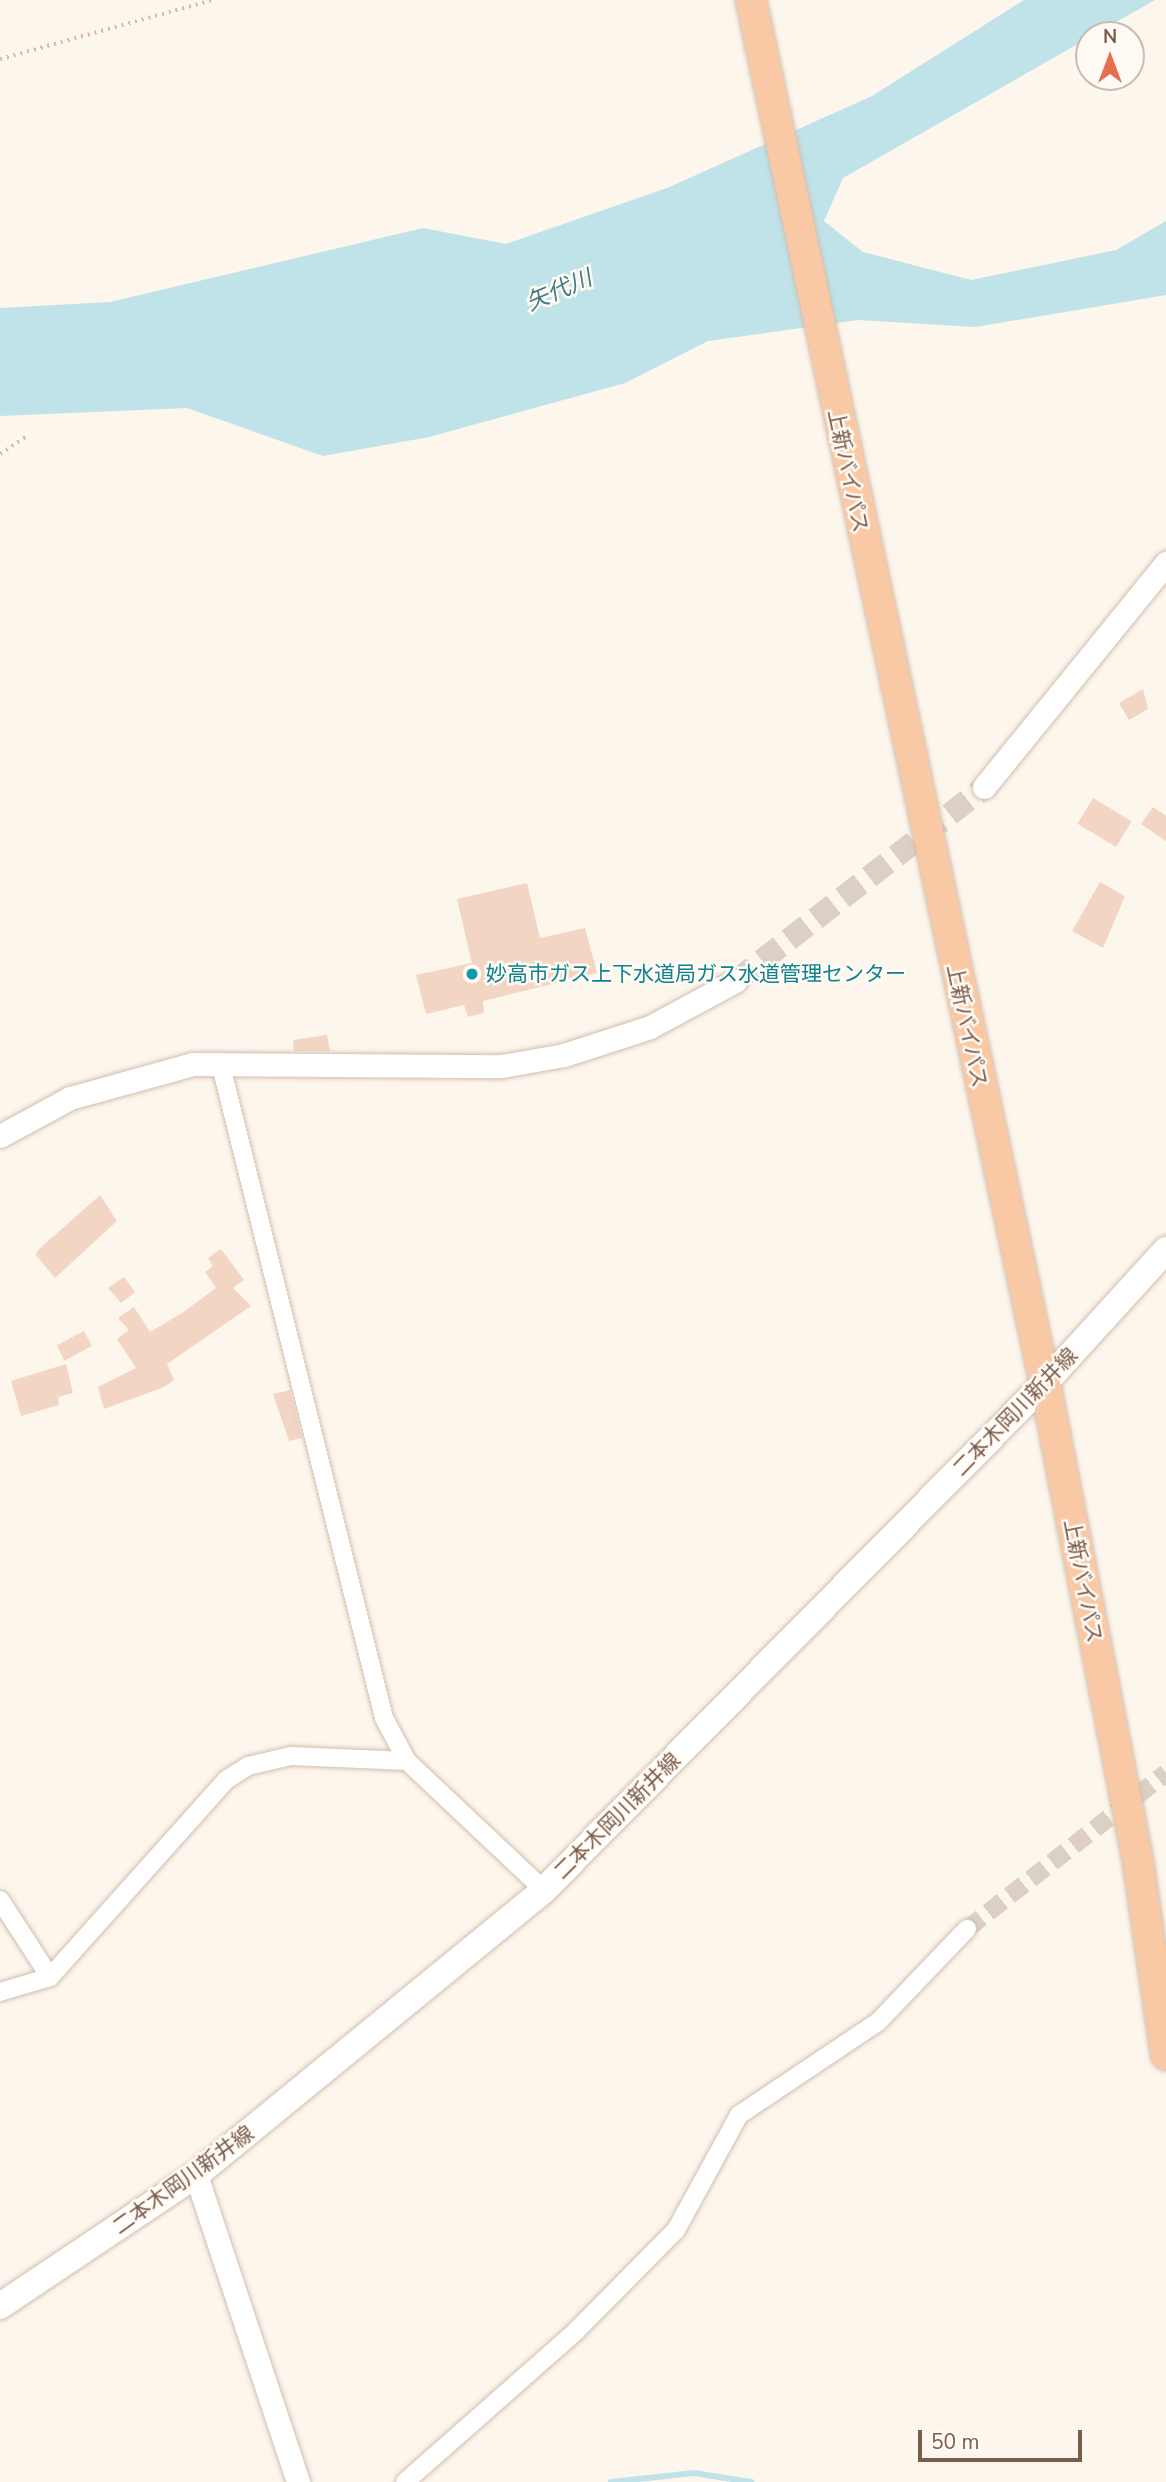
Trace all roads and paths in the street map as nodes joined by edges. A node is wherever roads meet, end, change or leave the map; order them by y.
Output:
1 (213, 0) edge
2 (751, 0) edge
3 (0, 59) edge
4 (27, 436) dead end
5 (0, 454) edge
6 (1166, 563) edge
7 (984, 787) tunnel mouth
8 (735, 981) tunnel mouth
9 (220, 1062) junction
10 (0, 1136) edge
11 (1166, 1250) edge
12 (1045, 1383) junction
13 (407, 1761) junction
14 (544, 1890) junction
15 (0, 1900) edge
16 (967, 1930) tunnel mouth
17 (50, 1978) junction
18 (0, 1992) edge
19 (1166, 2054) edge
20 (196, 2175) junction
21 (0, 2306) edge
22 (298, 2482) edge
23 (405, 2482) edge

1 - 3 path
2 - 12 highway, 上新バイパス
4 - 5 path
6 - 7 street
8 - 9 street
9 - 10 street
9 - 13 street
11 - 12 main road, 二本木岡川新井線
12 - 14 main road, 二本木岡川新井線
12 - 19 highway, 上新バイパス
13 - 14 street
13 - 17 street
14 - 20 main road, 二本木岡川新井線
15 - 17 street
16 - 23 street
17 - 18 street
20 - 21 main road, 二本木岡川新井線
20 - 22 street

